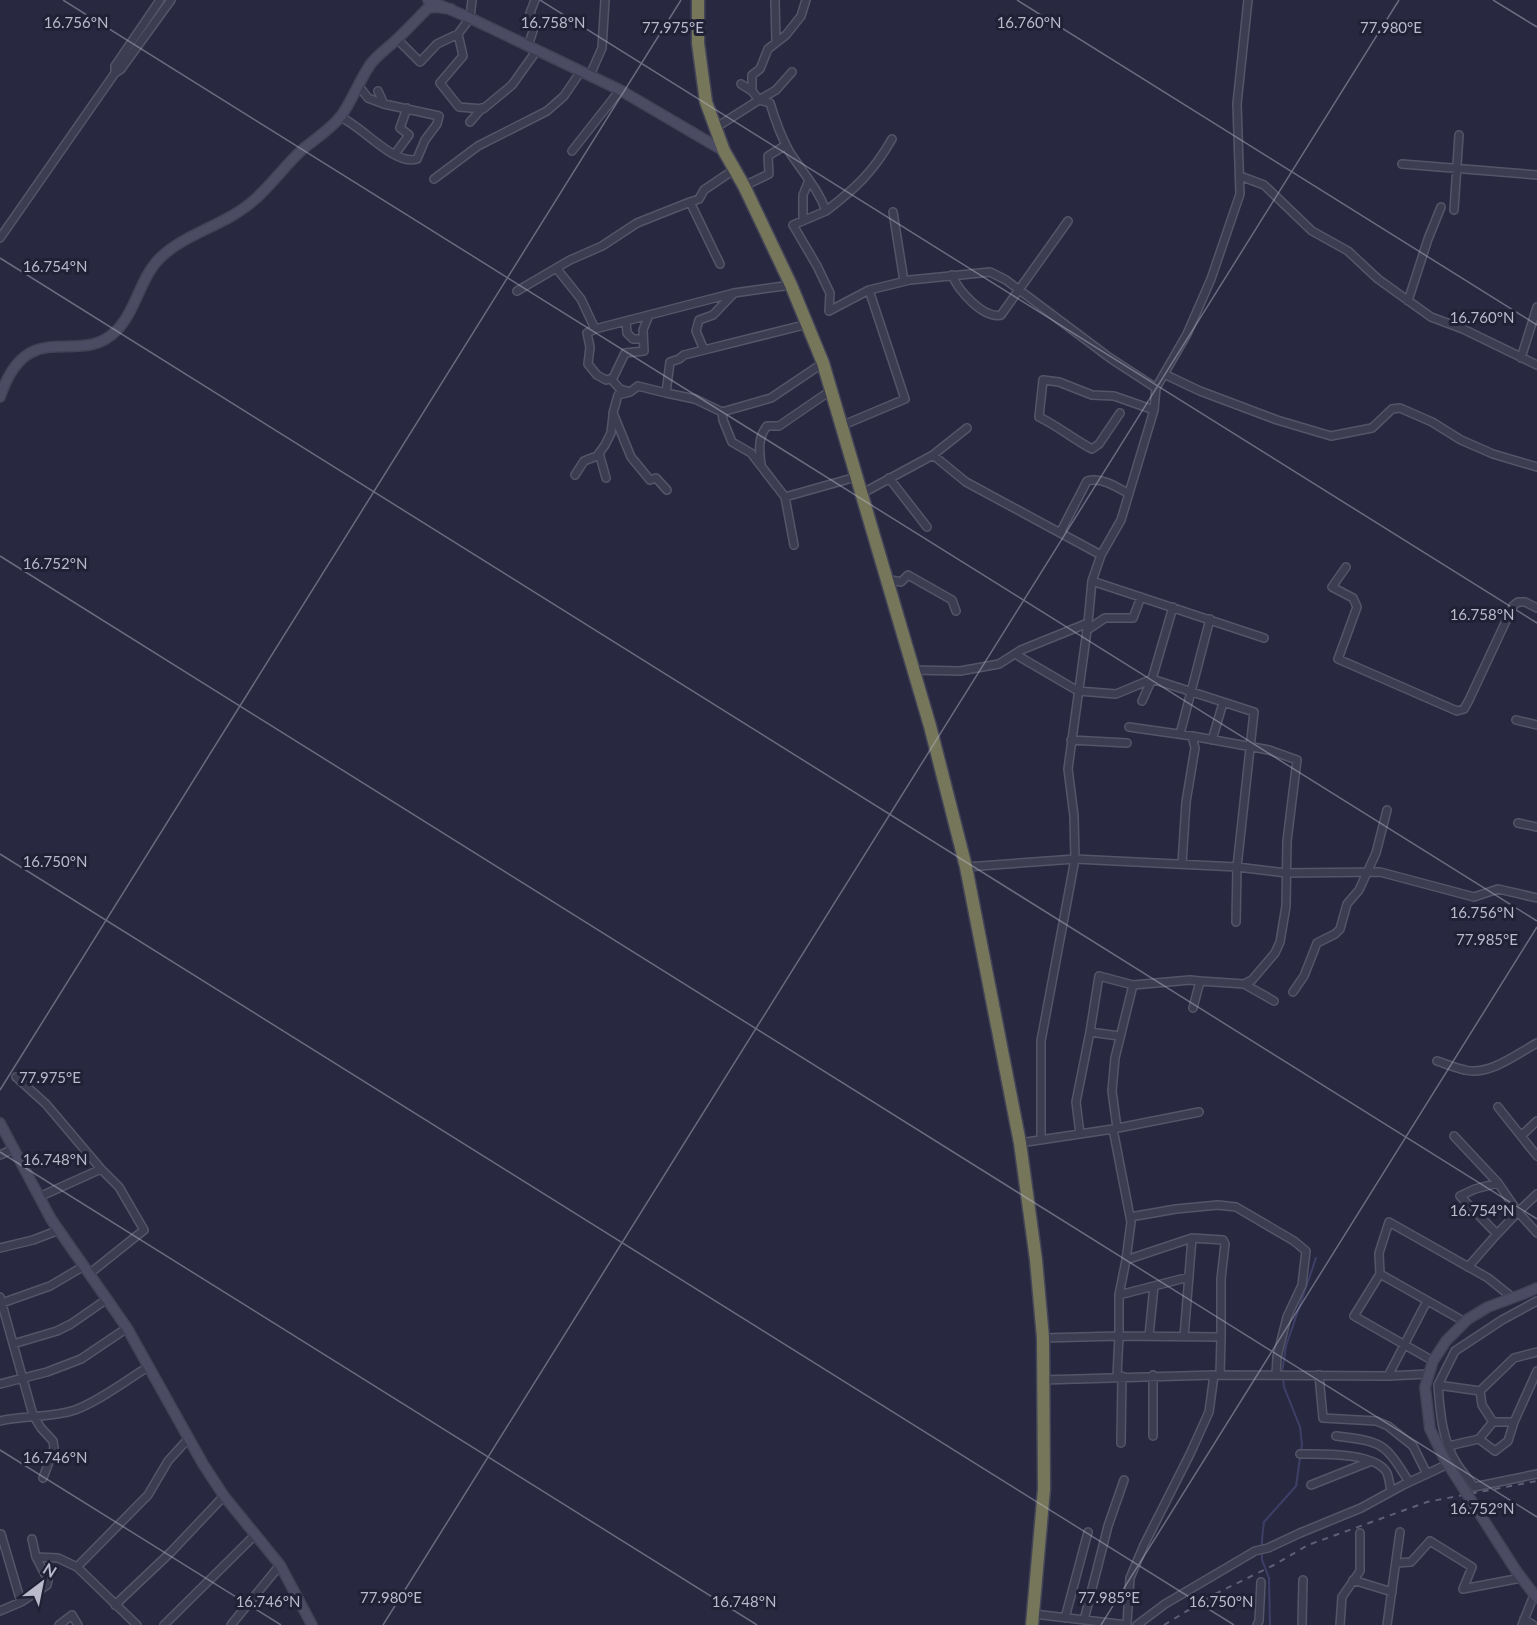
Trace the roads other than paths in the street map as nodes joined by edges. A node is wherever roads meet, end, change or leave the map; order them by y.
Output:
1 (160, 0) edge
2 (171, 0) edge
3 (428, 0) edge
4 (472, 0) edge
5 (535, 0) edge
6 (605, 0) edge
7 (698, 0) edge
8 (775, 0) edge
9 (806, 0) edge
10 (1248, 0) edge
11 (451, 9) junction
12 (470, 18) junction
13 (458, 34) junction
14 (397, 39) junction
15 (776, 42) junction
16 (532, 48) junction
17 (792, 72) dead end
18 (115, 73) junction
19 (585, 73) junction
20 (741, 84) dead end
21 (358, 85) junction
22 (620, 90) junction
23 (378, 91) dead end
24 (752, 91) junction
25 (759, 100) junction
26 (384, 104) junction
27 (407, 108) junction
28 (482, 108) junction
29 (340, 117) junction
30 (470, 122) dead end
31 (715, 128) junction
32 (1460, 135) dead end
33 (892, 139) dead end
34 (786, 145) junction
35 (572, 151) dead end
36 (724, 151) junction
37 (395, 154) junction
38 (1402, 164) dead end
39 (1456, 168) junction
40 (735, 169) junction
41 (1537, 175) edge
42 (1240, 176) junction
43 (434, 179) dead end
44 (809, 180) junction
45 (744, 186) junction
46 (690, 202) junction
47 (1441, 207) dead end
48 (1454, 210) dead end
49 (826, 211) junction
50 (894, 212) dead end
51 (802, 221) junction
52 (1068, 221) dead end
53 (0, 238) edge
54 (720, 264) dead end
55 (557, 269) junction
56 (952, 275) junction
57 (904, 281) junction
58 (791, 285) junction
59 (869, 290) junction
60 (1020, 290) junction
61 (517, 291) dead end
62 (734, 293) junction
63 (1408, 301) junction
64 (1537, 306) edge
65 (649, 315) junction
66 (626, 321) junction
67 (808, 324) junction
68 (595, 329) junction
69 (643, 339) junction
70 (704, 350) junction
71 (1521, 357) junction
72 (823, 363) junction
73 (1537, 365) edge
74 (1164, 374) junction
75 (611, 379) junction
76 (1156, 388) junction
77 (830, 391) junction
78 (630, 392) junction
79 (666, 393) junction
80 (0, 397) edge
81 (1154, 410) junction
82 (722, 411) junction
83 (613, 413) junction
84 (1120, 413) dead end
85 (841, 426) junction
86 (967, 428) dead end
87 (599, 453) junction
88 (933, 455) junction
89 (760, 464) junction
90 (1537, 467) edge
91 (575, 475) dead end
92 (856, 477) junction
93 (606, 478) dead end
94 (889, 478) junction
95 (667, 490) dead end
96 (861, 494) junction
97 (1129, 494) junction
98 (785, 497) junction
99 (927, 527) dead end
100 (1060, 533) junction
101 (794, 545) dead end
102 (1101, 555) junction
103 (1346, 567) dead end
104 (886, 579) junction
105 (1092, 581) junction
106 (1141, 597) junction
107 (1173, 607) junction
108 (1537, 608) edge
109 (956, 612) dead end
110 (1210, 619) junction
111 (1088, 626) junction
112 (1264, 638) dead end
113 (1015, 654) junction
114 (912, 670) junction
115 (1152, 679) junction
116 (1078, 691) junction
117 (1190, 691) junction
118 (1142, 701) dead end
119 (1223, 703) junction
120 (1516, 720) dead end
121 (1537, 725) edge
122 (1129, 727) dead end
123 (1180, 734) junction
124 (1192, 736) junction
125 (1071, 740) junction
126 (1212, 740) junction
127 (1127, 743) dead end
128 (1251, 747) junction
129 (1387, 810) dead end
130 (1518, 823) dead end
131 (1537, 827) edge
132 (1075, 859) junction
133 (1182, 864) junction
134 (966, 867) junction
135 (1238, 867) junction
136 (1366, 872) junction
137 (1286, 873) junction
138 (1537, 898) edge
139 (1236, 922) dead end
140 (1200, 981) junction
141 (1244, 984) junction
142 (1133, 985) junction
143 (1293, 992) dead end
144 (1274, 1001) dead end
145 (1193, 1008) dead end
146 (1090, 1032) junction
147 (1119, 1036) junction
148 (1537, 1043) edge
149 (1437, 1061) dead end
150 (16, 1077) dead end
151 (1498, 1107) dead end
152 (1199, 1112) dead end
153 (1537, 1121) edge
154 (0, 1123) edge
155 (1115, 1129) junction
156 (1080, 1134) junction
157 (1454, 1136) dead end
158 (1521, 1136) junction
159 (1041, 1140) junction
160 (1020, 1143) junction
161 (13, 1149) junction
162 (0, 1155) edge
163 (1537, 1156) edge
164 (101, 1168) junction
165 (1498, 1183) junction
166 (1537, 1194) edge
167 (39, 1197) junction
168 (1518, 1212) junction
169 (1130, 1216) junction
170 (58, 1230) junction
171 (1537, 1233) edge
172 (1497, 1234) junction
173 (1192, 1238) junction
174 (0, 1248) edge
175 (1126, 1260) junction
176 (1468, 1267) junction
177 (86, 1270) junction
178 (1380, 1274) junction
179 (1189, 1277) junction
180 (1154, 1286) junction
181 (1537, 1288) edge
182 (1119, 1294) junction
183 (1513, 1298) junction
184 (107, 1299) junction
185 (1, 1300) edge
186 (1427, 1301) junction
187 (1537, 1301) edge
188 (1465, 1322) junction
189 (128, 1328) junction
190 (1119, 1336) junction
191 (1149, 1336) junction
192 (1184, 1336) junction
193 (1221, 1337) junction
194 (1043, 1338) junction
195 (13, 1344) junction
196 (1404, 1345) junction
197 (1537, 1352) edge
198 (1433, 1361) junction
199 (148, 1367) junction
200 (1428, 1374) junction
201 (1537, 1374) edge
202 (1153, 1375) junction
203 (1217, 1375) junction
204 (1276, 1375) junction
205 (1319, 1375) junction
206 (1120, 1376) junction
207 (1388, 1376) junction
208 (23, 1378) junction
209 (1042, 1380) junction
210 (0, 1384) edge
211 (1438, 1385) junction
212 (1480, 1391) junction
213 (33, 1415) junction
214 (0, 1421) edge
215 (1493, 1422) junction
216 (1514, 1422) junction
217 (1153, 1436) dead end
218 (1336, 1436) dead end
219 (1479, 1438) junction
220 (188, 1439) junction
221 (1121, 1443) dead end
222 (1444, 1447) junction
223 (1300, 1454) dead end
224 (1369, 1462) junction
225 (1448, 1464) junction
226 (1427, 1474) junction
227 (1537, 1474) edge
228 (43, 1478) dead end
229 (1124, 1480) dead end
230 (1410, 1482) junction
231 (1311, 1485) dead end
232 (1391, 1491) junction
233 (224, 1496) junction
234 (1088, 1532) dead end
235 (1400, 1532) dead end
236 (1360, 1533) dead end
237 (1, 1534) edge
238 (255, 1535) junction
239 (32, 1539) dead end
240 (36, 1557) junction
241 (1397, 1563) junction
242 (280, 1565) junction
243 (77, 1567) junction
244 (1519, 1575) junction
245 (1303, 1580) dead end
246 (1353, 1580) junction
247 (1261, 1582) dead end
248 (1392, 1592) junction
249 (1536, 1596) edge
250 (0, 1599) edge
251 (21, 1602) junction
252 (115, 1605) junction
253 (3, 1609) edge
254 (1065, 1618) junction
255 (1033, 1619) edge
256 (1084, 1620) junction
257 (1523, 1622) edge
258 (59, 1625) edge
259 (78, 1625) edge
260 (135, 1625) edge
261 (164, 1625) edge
262 (231, 1625) edge
263 (312, 1625) edge
264 (1127, 1625) edge
265 (1137, 1625) edge
266 (1257, 1625) edge
267 (1302, 1625) edge
268 (1340, 1625) edge
269 (1387, 1625) edge
270 (1533, 1625) edge

1 - 18 street
2 - 18 street
3 - 11 street
4 - 12 street
5 - 16 street
6 - 19 street
7 - 31 highway
8 - 15 street
9 - 15 street
10 - 42 street
11 - 12 street
11 - 14 street
12 - 13 street
12 - 16 street
13 - 14 street
13 - 28 street
14 - 21 street
15 - 24 street
16 - 19 street
16 - 28 street
17 - 25 street
18 - 53 street
19 - 22 street
19 - 43 street
20 - 24 street
21 - 26 street
21 - 29 street
22 - 35 street
22 - 36 street
23 - 26 street
24 - 25 street
25 - 31 street
25 - 34 street
26 - 27 street
27 - 37 street
27 - 37 street
28 - 30 street
29 - 37 street
29 - 80 street
31 - 36 highway
32 - 39 street
33 - 49 street
34 - 44 street
34 - 45 street
36 - 40 highway
38 - 39 street
39 - 41 street
39 - 48 street
40 - 45 highway
40 - 46 street
42 - 63 street
42 - 74 street
44 - 49 street
44 - 51 street
45 - 58 highway
46 - 54 street
46 - 55 street
47 - 63 street
49 - 51 street
50 - 57 street
51 - 59 street
52 - 60 street
55 - 61 street
55 - 68 street
56 - 57 street
56 - 60 street
56 - 60 street
57 - 59 street
58 - 62 street
58 - 67 highway
59 - 85 street
60 - 76 street
62 - 65 street
62 - 70 street
63 - 71 street
64 - 71 street
65 - 66 street
65 - 69 street
66 - 68 street
66 - 69 street
67 - 70 street
67 - 72 highway
68 - 75 street
69 - 75 street
70 - 79 street
71 - 73 street
72 - 77 highway
72 - 82 street
74 - 76 street
74 - 90 street
75 - 78 street
76 - 81 street
77 - 85 highway
77 - 89 street
78 - 79 street
78 - 83 street
79 - 82 street
81 - 84 street
81 - 97 street
82 - 89 street
83 - 87 street
83 - 95 street
85 - 92 highway
86 - 88 street
87 - 91 street
87 - 93 street
88 - 94 street
88 - 100 street
89 - 98 street
92 - 96 highway
92 - 98 street
94 - 96 street
94 - 99 street
96 - 104 highway
97 - 100 street
97 - 102 street
98 - 101 street
100 - 102 street
102 - 105 street
103 - 108 street
104 - 109 street
104 - 114 highway
105 - 106 street
105 - 111 street
106 - 107 street
106 - 111 street
107 - 110 street
107 - 115 street
110 - 112 street
110 - 117 street
111 - 113 street
111 - 116 street
113 - 114 street
113 - 116 street
114 - 134 highway
115 - 116 street
115 - 117 street
115 - 118 street
116 - 125 street
117 - 119 street
117 - 123 street
119 - 126 street
119 - 128 street
120 - 121 street
122 - 123 street
123 - 124 street
124 - 126 street
124 - 133 street
125 - 127 street
125 - 132 street
126 - 128 street
128 - 135 street
128 - 137 street
129 - 136 street
130 - 131 street
132 - 133 street
132 - 134 street
132 - 159 street
133 - 135 street
134 - 160 highway
135 - 137 street
135 - 139 street
136 - 137 street
136 - 138 street
136 - 143 street
137 - 141 street
140 - 141 street
140 - 142 street
140 - 145 street
141 - 144 street
142 - 146 street
142 - 147 street
146 - 147 street
146 - 156 street
147 - 155 street
148 - 149 street
150 - 164 street
151 - 158 street
152 - 155 street
153 - 158 street
154 - 161 street
155 - 156 street
155 - 169 street
156 - 159 street
157 - 165 street
158 - 163 street
159 - 160 street
160 - 194 highway
161 - 162 street
161 - 167 street
164 - 167 street
164 - 177 street
165 - 168 street
165 - 172 street
166 - 168 street
167 - 170 street
168 - 171 street
168 - 172 street
169 - 175 street
169 - 204 street
170 - 174 street
170 - 177 street
172 - 176 street
173 - 175 street
173 - 179 street
173 - 193 street
175 - 182 street
176 - 178 street
176 - 183 street
177 - 184 street
177 - 185 street
178 - 186 street
178 - 196 street
179 - 180 street
179 - 192 street
180 - 182 street
180 - 191 street
181 - 183 street, bridge
182 - 190 street
183 - 188 street, bridge
184 - 189 street
184 - 195 street
185 - 195 street
186 - 188 street
186 - 196 street
187 - 211 street
188 - 198 street, bridge
189 - 199 street
189 - 208 street
190 - 191 street
190 - 194 street
190 - 206 street
191 - 192 street
192 - 193 street
193 - 203 street
194 - 209 highway
195 - 208 street
196 - 198 street
196 - 207 street
197 - 212 street
198 - 200 street, bridge
199 - 213 street
199 - 220 street
200 - 207 street
200 - 222 street, bridge
201 - 216 street
202 - 203 street
202 - 206 street
202 - 217 street
203 - 204 street
203 - 264 street
204 - 205 street
205 - 207 street
205 - 226 street
206 - 209 street
206 - 221 street
208 - 210 street
208 - 213 street
209 - 255 highway
211 - 212 street
211 - 222 street
212 - 215 street
213 - 214 street
213 - 228 street
215 - 216 street
215 - 219 street
216 - 219 street
218 - 230 street
219 - 222 street
220 - 233 street
220 - 243 street
222 - 225 street, bridge
222 - 227 street
223 - 224 street
224 - 231 street
224 - 232 street
225 - 226 street
225 - 244 street, bridge
226 - 230 street
229 - 256 street
230 - 232 street
232 - 265 street
233 - 238 street
233 - 252 street
234 - 254 street
235 - 241 street
236 - 246 street
237 - 251 street
238 - 242 street
238 - 261 street
239 - 240 street
240 - 243 street
240 - 251 street
241 - 244 street
241 - 248 street
242 - 262 street
242 - 263 street
243 - 252 street
244 - 249 street
245 - 267 street
246 - 248 street
246 - 268 street
247 - 266 street
248 - 269 street
249 - 257 street
250 - 253 street
251 - 253 street
252 - 260 street
254 - 255 street
254 - 256 street
256 - 264 street
257 - 270 street
258 - 259 street

